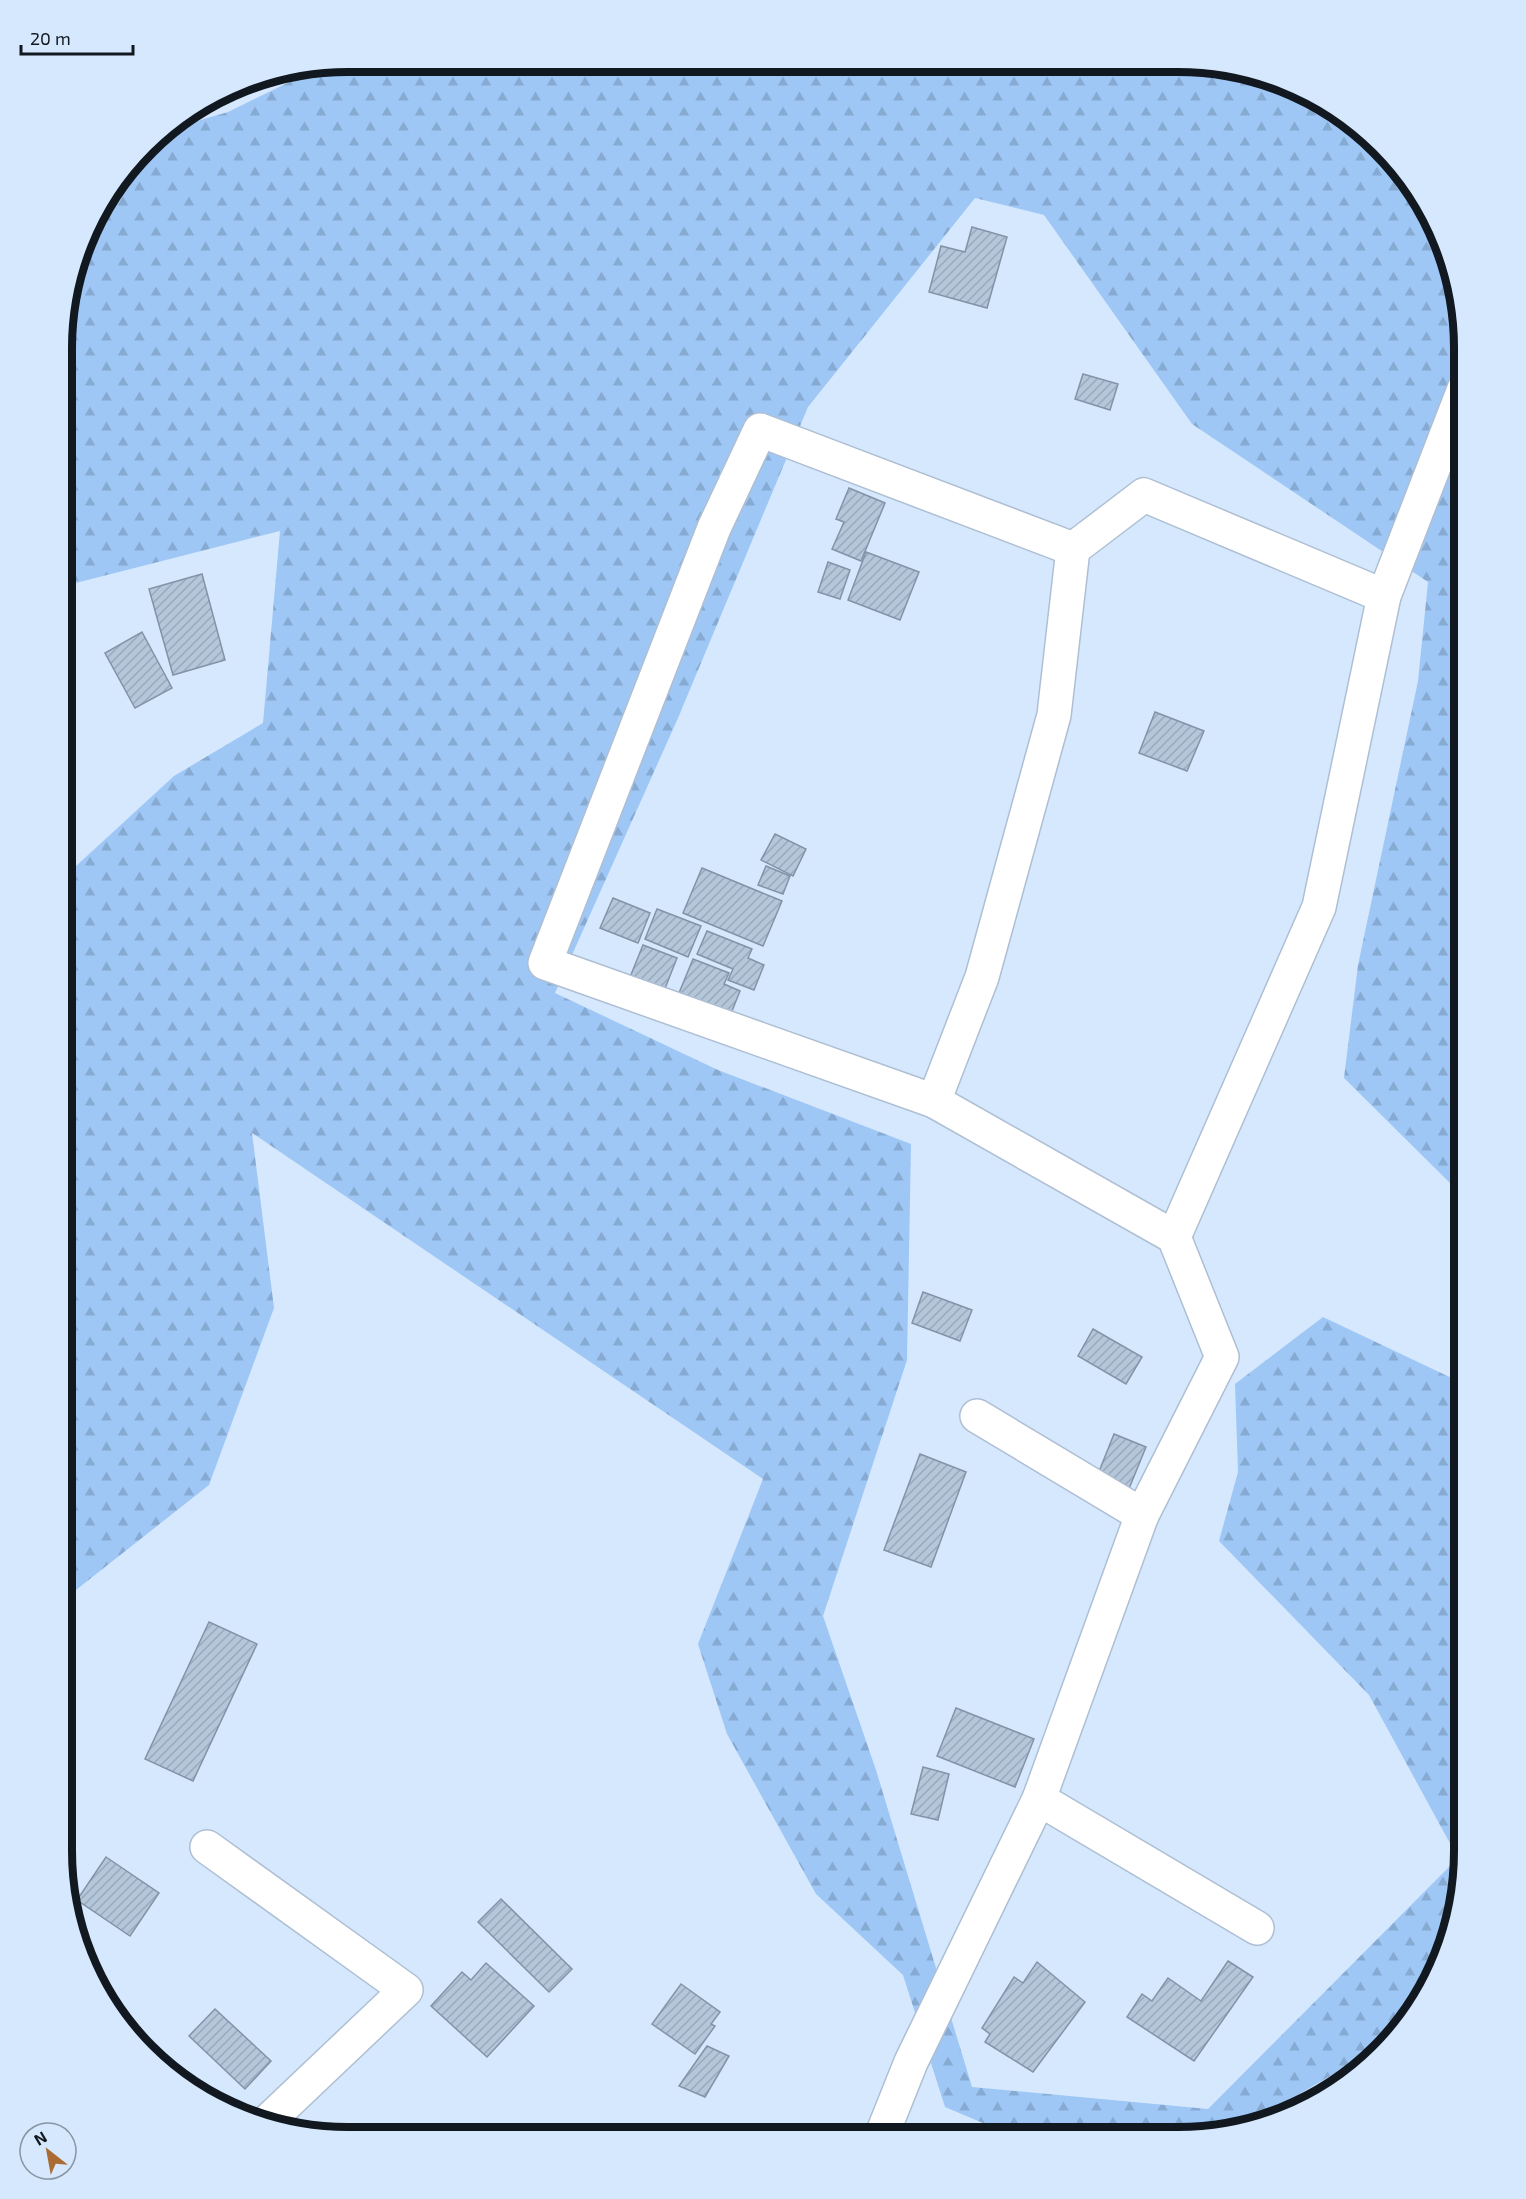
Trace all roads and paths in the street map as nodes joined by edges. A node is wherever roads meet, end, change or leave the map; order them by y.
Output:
1 (1454, 415) edge
2 (1073, 549) junction
3 (1384, 596) junction
4 (934, 1101) junction
5 (1174, 1237) junction
6 (976, 1416) dead end
7 (1142, 1515) junction
8 (1039, 1799) junction
9 (207, 1847) dead end
10 (1257, 1928) dead end
11 (273, 2117) edge
12 (885, 2127) edge

1 - 3 street
2 - 3 street
2 - 4 street
2 - 4 street
3 - 5 street
4 - 5 street
5 - 7 street
6 - 7 street
7 - 8 street
8 - 10 street
8 - 12 street
9 - 11 street

